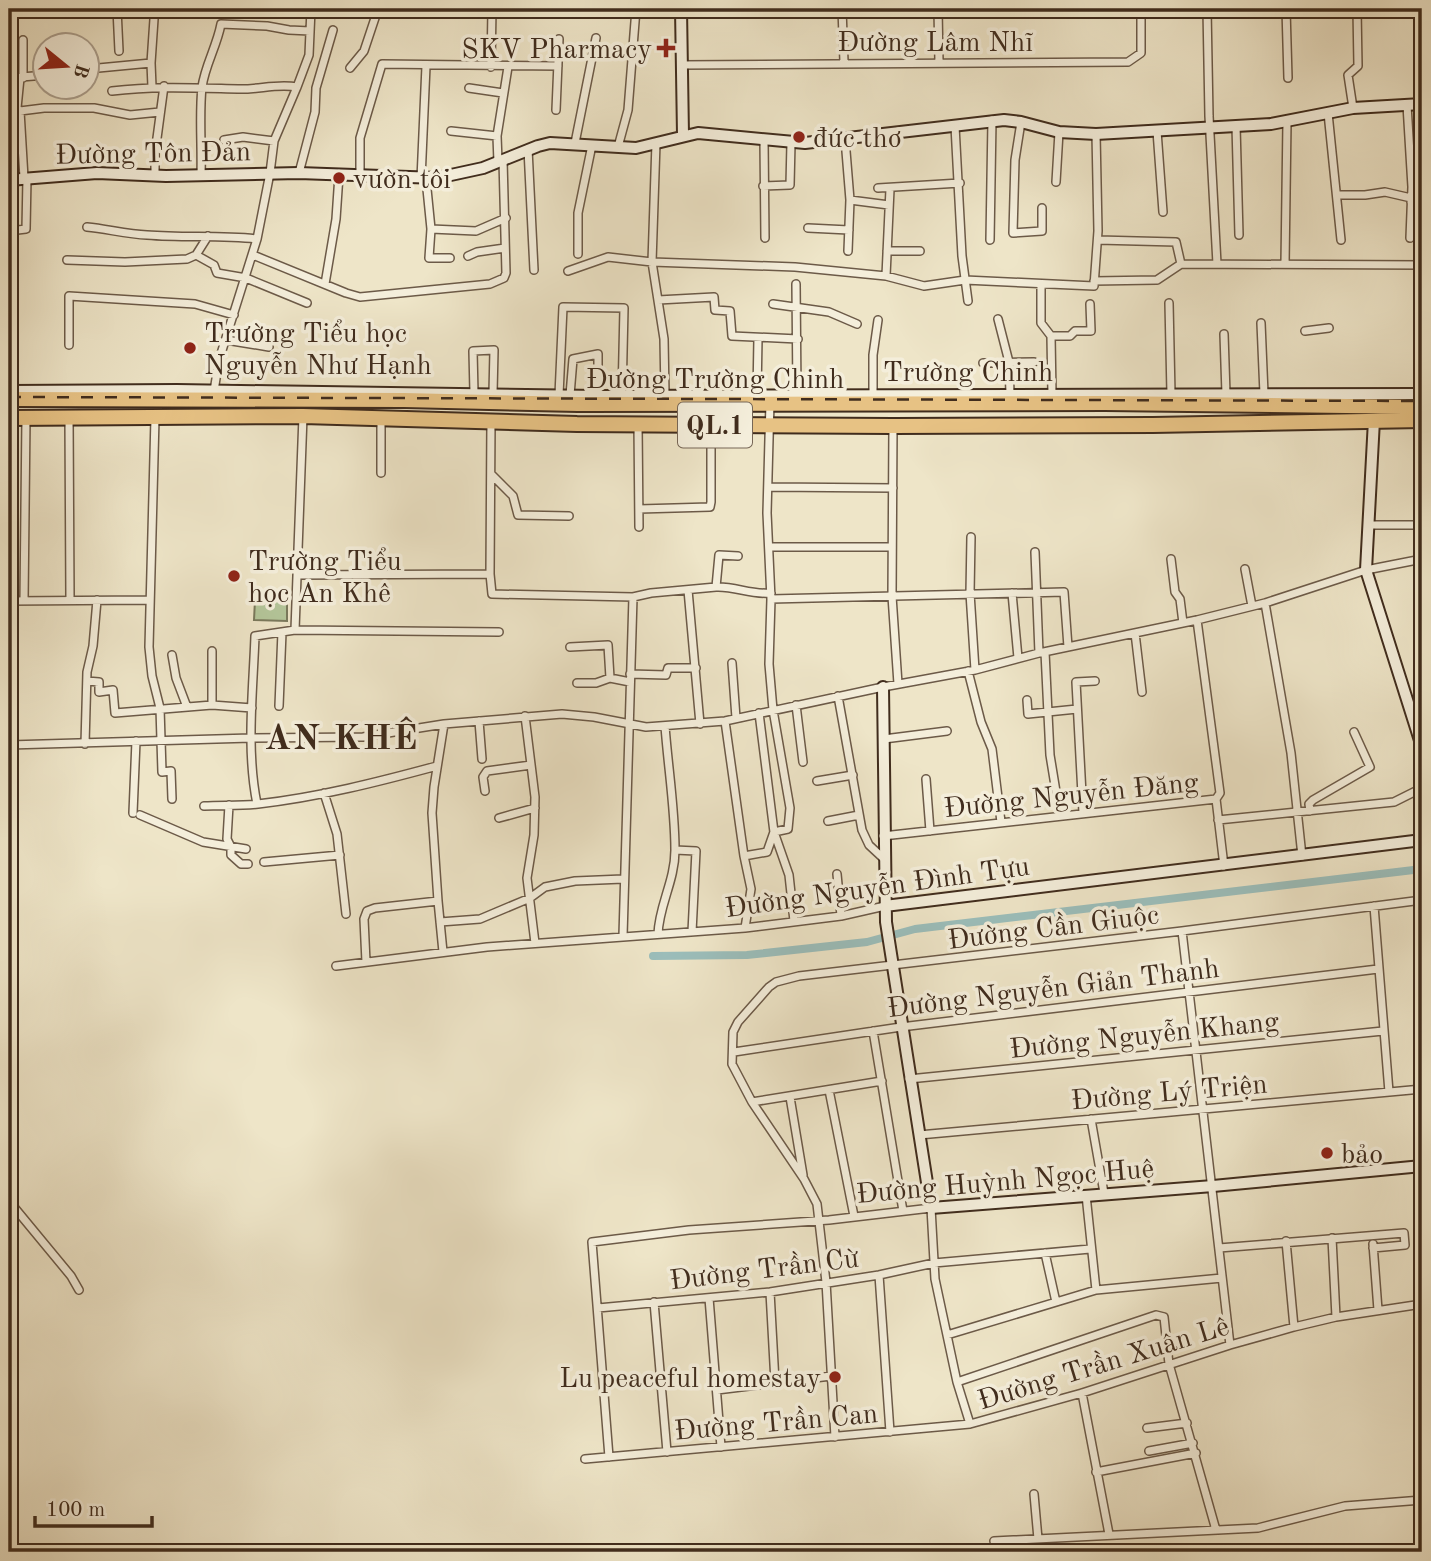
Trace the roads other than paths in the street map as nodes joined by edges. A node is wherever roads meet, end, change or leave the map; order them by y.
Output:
1 (117, 9) edge
2 (311, 9) edge
3 (378, 9) edge
4 (492, 9) edge
5 (636, 9) edge
6 (681, 9) edge
7 (842, 9) edge
8 (938, 9) edge
9 (1141, 9) edge
10 (1207, 9) edge
11 (1286, 9) edge
12 (1357, 9) edge
13 (154, 19) dead end
14 (333, 30) dead end
15 (310, 31) junction
16 (596, 38) dead end
17 (559, 39) dead end
18 (23, 40) dead end
19 (119, 51) dead end
20 (151, 62) junction
21 (844, 62) junction
22 (939, 62) junction
23 (681, 65) junction
24 (426, 66) junction
25 (558, 66) junction
26 (102, 67) edge
27 (491, 67) junction
28 (508, 67) junction
29 (350, 68) dead end
30 (32, 77) edge
31 (9, 78) edge
32 (21, 78) junction
33 (1288, 78) dead end
34 (163, 86) junction
35 (152, 87) junction
36 (202, 87) junction
37 (298, 87) junction
38 (469, 88) dead end
39 (112, 91) dead end
40 (503, 93) junction
41 (1422, 104) edge
42 (1407, 105) junction
43 (1353, 108) junction
44 (15, 109) edge
45 (556, 110) dead end
46 (160, 112) junction
47 (1328, 113) junction
48 (992, 120) junction
49 (1021, 121) junction
50 (1287, 122) junction
51 (955, 126) junction
52 (1236, 126) junction
53 (1209, 128) junction
54 (451, 131) dead end
55 (1157, 131) junction
56 (1059, 132) junction
57 (1096, 134) junction
58 (683, 135) junction
59 (497, 136) junction
60 (845, 139) junction
61 (224, 140) dead end
62 (274, 141) junction
63 (764, 141) junction
64 (575, 143) junction
65 (656, 143) junction
66 (791, 143) junction
67 (592, 145) junction
68 (618, 147) junction
69 (528, 149) junction
70 (501, 161) junction
71 (270, 173) junction
72 (299, 173) junction
73 (155, 175) junction
74 (201, 175) junction
75 (339, 175) junction
76 (360, 176) junction
77 (26, 178) junction
78 (424, 179) junction
79 (9, 180) edge
80 (1056, 182) dead end
81 (960, 183) junction
82 (763, 186) junction
83 (878, 188) dead end
84 (890, 189) junction
85 (1337, 195) junction
86 (850, 200) junction
87 (1411, 200) junction
88 (1422, 202) edge
89 (889, 205) junction
90 (1042, 208) dead end
91 (1163, 212) dead end
92 (506, 218) junction
93 (87, 227) dead end
94 (431, 229) junction
95 (808, 229) dead end
96 (849, 230) junction
97 (9, 231) edge
98 (1239, 235) dead end
99 (208, 236) junction
100 (765, 238) dead end
101 (1410, 238) dead end
102 (257, 239) junction
103 (990, 240) dead end
104 (1098, 240) junction
105 (1341, 240) dead end
106 (505, 248) junction
107 (848, 251) dead end
108 (887, 251) junction
109 (920, 251) dead end
110 (578, 254) dead end
111 (196, 255) junction
112 (253, 255) junction
113 (468, 256) dead end
114 (450, 258) dead end
115 (67, 260) dead end
116 (652, 262) junction
117 (1181, 264) junction
118 (1217, 264) junction
119 (1285, 264) junction
120 (1422, 265) edge
121 (534, 270) dead end
122 (568, 271) dead end
123 (886, 276) junction
124 (246, 278) junction
125 (965, 280) junction
126 (1094, 281) junction
127 (324, 284) junction
128 (796, 284) dead end
129 (1037, 284) junction
130 (658, 300) junction
131 (968, 301) dead end
132 (307, 303) dead end
133 (1170, 303) dead end
134 (773, 304) dead end
135 (1090, 304) dead end
136 (797, 306) junction
137 (234, 315) junction
138 (998, 319) dead end
139 (878, 320) dead end
140 (1261, 323) dead end
141 (857, 324) dead end
142 (1329, 328) dead end
143 (1305, 331) dead end
144 (1224, 334) dead end
145 (1051, 336) junction
146 (758, 338) junction
147 (798, 339) junction
148 (226, 340) junction
149 (69, 345) dead end
150 (269, 347) dead end
151 (1034, 362) dead end
152 (983, 363) dead end
153 (1009, 363) junction
154 (9, 391) edge
155 (215, 391) junction
156 (474, 393) junction
157 (493, 393) junction
158 (665, 394) junction
159 (757, 394) junction
160 (797, 394) junction
161 (873, 394) junction
162 (1010, 394) junction
163 (1052, 394) junction
164 (1171, 394) junction
165 (1226, 394) junction
166 (1264, 394) junction
167 (1422, 394) edge
168 (598, 396) junction
169 (622, 396) junction
170 (565, 398) junction
171 (9, 399) edge
172 (404, 400) junction
173 (770, 402) junction
174 (1123, 404) junction
175 (1422, 407) edge
176 (303, 416) junction
177 (156, 417) junction
178 (381, 417) junction
179 (9, 418) edge
180 (26, 418) junction
181 (69, 418) junction
182 (404, 418) junction
183 (1374, 420) junction
184 (1422, 420) edge
185 (491, 421) junction
186 (565, 424) junction
187 (639, 424) junction
188 (711, 425) junction
189 (770, 425) junction
190 (1124, 425) junction
191 (893, 426) junction
192 (381, 473) dead end
193 (491, 474) junction
194 (768, 487) junction
195 (892, 488) junction
196 (639, 509) junction
197 (569, 516) dead end
198 (1368, 525) junction
199 (1422, 525) edge
200 (639, 527) dead end
201 (971, 537) dead end
202 (769, 547) junction
203 (892, 547) junction
204 (1035, 552) dead end
205 (738, 555) dead end
206 (1171, 559) dead end
207 (1422, 559) edge
208 (1245, 569) dead end
209 (1366, 570) junction
210 (490, 574) junction
211 (297, 575) junction
212 (716, 587) junction
213 (688, 590) junction
214 (970, 593) junction
215 (1012, 593) junction
216 (1036, 593) junction
217 (771, 596) junction
218 (892, 596) junction
219 (633, 597) junction
220 (71, 599) junction
221 (97, 600) junction
222 (150, 600) junction
223 (9, 601) edge
224 (24, 601) junction
225 (1265, 603) junction
226 (1252, 606) junction
227 (1197, 620) junction
228 (1183, 623) junction
229 (295, 630) junction
230 (282, 632) junction
231 (499, 632) dead end
232 (1135, 633) junction
233 (570, 647) dead end
234 (1068, 647) junction
235 (212, 652) dead end
236 (1042, 652) junction
237 (172, 655) dead end
238 (1018, 658) junction
239 (732, 663) dead end
240 (696, 668) junction
241 (971, 670) junction
242 (611, 678) junction
243 (630, 678) junction
244 (87, 681) junction
245 (1095, 681) dead end
246 (577, 683) dead end
247 (898, 684) junction
248 (883, 687) junction
249 (1142, 692) dead end
250 (838, 696) junction
251 (1027, 701) dead end
252 (212, 705) junction
253 (796, 705) junction
254 (1416, 705) edge
255 (279, 706) dead end
256 (187, 707) junction
257 (160, 708) junction
258 (252, 708) junction
259 (1077, 709) junction
260 (773, 710) junction
261 (1048, 712) junction
262 (760, 713) junction
263 (525, 716) junction
264 (736, 718) junction
265 (479, 721) junction
266 (725, 721) junction
267 (444, 724) junction
268 (629, 724) junction
269 (700, 724) junction
270 (665, 726) junction
271 (947, 731) dead end
272 (1354, 732) dead end
273 (251, 737) junction
274 (884, 739) junction
275 (161, 740) junction
276 (136, 741) junction
277 (85, 744) junction
278 (9, 745) edge
279 (1422, 747) edge
280 (482, 758) dead end
281 (803, 762) dead end
282 (531, 765) junction
283 (437, 766) junction
284 (853, 775) junction
285 (926, 779) dead end
286 (817, 781) dead end
287 (1422, 788) edge
288 (485, 791) dead end
289 (324, 793) junction
290 (172, 799) dead end
291 (1216, 799) junction
292 (257, 804) junction
293 (229, 805) junction
294 (204, 806) dead end
295 (535, 808) junction
296 (1310, 811) junction
297 (1297, 812) junction
298 (1083, 813) junction
299 (859, 815) junction
300 (1060, 816) junction
301 (499, 818) dead end
302 (1218, 820) junction
303 (828, 821) dead end
304 (1001, 821) junction
305 (930, 831) junction
306 (774, 832) junction
307 (883, 836) junction
308 (1422, 840) edge
309 (231, 847) junction
310 (246, 849) dead end
311 (675, 850) junction
312 (340, 855) junction
313 (744, 856) junction
314 (1302, 856) junction
315 (883, 858) junction
316 (264, 862) dead end
317 (248, 864) dead end
318 (1224, 866) junction
319 (837, 874) dead end
320 (623, 879) junction
321 (530, 898) junction
322 (1422, 900) edge
323 (438, 901) junction
324 (885, 906) junction
325 (1374, 906) junction
326 (346, 914) dead end
327 (841, 916) junction
328 (794, 921) junction
329 (440, 922) junction
330 (745, 928) junction
331 (1182, 931) junction
332 (692, 932) junction
333 (658, 934) junction
334 (623, 936) junction
335 (535, 943) junction
336 (443, 953) junction
337 (366, 962) junction
338 (336, 966) dead end
339 (892, 966) junction
340 (1378, 969) junction
341 (1189, 990) junction
342 (901, 1027) junction
343 (873, 1031) junction
344 (1383, 1031) junction
345 (1196, 1050) junction
346 (734, 1052) junction
347 (909, 1079) junction
348 (882, 1081) junction
349 (829, 1090) junction
350 (1422, 1090) edge
351 (1389, 1092) junction
352 (790, 1097) junction
353 (752, 1102) junction
354 (1202, 1110) junction
355 (1091, 1119) junction
356 (919, 1135) junction
357 (1422, 1166) edge
358 (804, 1179) junction
359 (1213, 1186) junction
360 (1104, 1193) junction
361 (1086, 1195) junction
362 (9, 1201) edge
363 (931, 1208) junction
364 (903, 1211) junction
365 (854, 1216) junction
366 (817, 1221) junction
367 (1372, 1236) junction
368 (1332, 1238) junction
369 (1286, 1241) junction
370 (1219, 1248) junction
371 (1373, 1248) junction
372 (1090, 1249) junction
373 (1045, 1253) junction
374 (934, 1263) junction
375 (879, 1275) junction
376 (1222, 1278) junction
377 (826, 1282) junction
378 (79, 1290) dead end
379 (1096, 1290) junction
380 (770, 1292) junction
381 (709, 1298) junction
382 (654, 1302) junction
383 (1056, 1302) junction
384 (1422, 1304) edge
385 (598, 1308) junction
386 (1378, 1310) junction
387 (1336, 1317) junction
388 (1294, 1327) junction
389 (947, 1335) junction
390 (1230, 1345) junction
391 (1170, 1364) junction
392 (831, 1376) junction
393 (775, 1382) junction
394 (957, 1382) junction
395 (717, 1390) junction
396 (1082, 1393) junction
397 (1187, 1423) junction
398 (970, 1424) junction
399 (1147, 1428) dead end
400 (890, 1432) junction
401 (835, 1437) junction
402 (1193, 1443) junction
403 (721, 1447) junction
404 (667, 1451) junction
405 (1149, 1451) dead end
406 (1196, 1453) junction
407 (609, 1457) junction
408 (585, 1459) dead end
409 (1096, 1472) junction
410 (1034, 1494) dead end
411 (1422, 1500) edge
412 (1216, 1530) junction
413 (1109, 1534) junction
414 (1038, 1539) junction
415 (993, 1541) dead end

1 - 19 street
2 - 15 street
3 - 29 street
4 - 27 street
5 - 68 street
6 - 23 street
7 - 21 street
8 - 22 street
9 - 22 street, Đường Lâm Nhĩ
10 - 53 street
11 - 33 street
12 - 43 street
13 - 20 street
14 - 72 street
15 - 36 street
15 - 37 street
16 - 64 street
17 - 25 street
18 - 32 street
20 - 26 street
20 - 35 street
21 - 22 street, Đường Lâm Nhĩ
21 - 23 street, Đường Lâm Nhĩ
23 - 58 street
24 - 27 street
24 - 76 street
24 - 78 street
25 - 28 street
25 - 45 street
27 - 28 street
28 - 40 street
30 - 32 street
31 - 32 street
32 - 44 street
34 - 35 street
34 - 36 street
34 - 46 street
35 - 39 street
36 - 37 street
36 - 74 street
37 - 62 street
38 - 40 street
40 - 59 street
41 - 42 street, Đường Tôn Đản
42 - 43 street, Đường Tôn Đản
42 - 87 street
43 - 47 street, Đường Tôn Đản
44 - 46 street, Đường Tôn Đản
44 - 77 street
46 - 73 street
47 - 50 street, Đường Tôn Đản
47 - 85 street
48 - 49 street, Đường Tôn Đản
48 - 51 street, Đường Tôn Đản
48 - 103 street
49 - 56 street, Đường Tôn Đản
49 - 90 street
50 - 52 street, Đường Tôn Đản
50 - 119 street
51 - 60 street, Đường Tôn Đản
51 - 81 street
52 - 53 street, Đường Tôn Đản
52 - 98 street
53 - 55 street, Đường Tôn Đản
53 - 118 street
54 - 59 street
55 - 57 street, Đường Tôn Đản
55 - 91 street
56 - 57 street, Đường Tôn Đản
56 - 80 street
57 - 104 street
58 - 63 street, Đường Tôn Đản
58 - 65 street, Đường Tôn Đản
59 - 70 street
60 - 66 street, Đường Tôn Đản
60 - 86 street
61 - 62 street, Đường Tôn Đản
62 - 71 street
63 - 66 street, Đường Tôn Đản
63 - 82 street
64 - 67 street, Đường Tôn Đản
64 - 69 street, Đường Tôn Đản
65 - 68 street, Đường Tôn Đản
65 - 116 street
66 - 82 street
67 - 68 street, Đường Tôn Đản
67 - 110 street
69 - 70 street, Đường Tôn Đản
69 - 121 street
70 - 78 street, Đường Tôn Đản
70 - 92 street
71 - 72 street, Đường Tôn Đản
71 - 74 street, Đường Tôn Đản
71 - 102 street
72 - 75 street, Đường Tôn Đản
73 - 74 street, Đường Tôn Đản
73 - 77 street, Đường Tôn Đản
75 - 76 street, Đường Tôn Đản
75 - 127 street
76 - 78 street, Đường Tôn Đản
77 - 79 street, Đường Tôn Đản
77 - 97 street
78 - 94 street
81 - 84 street
81 - 125 street
82 - 100 street
83 - 84 street
84 - 89 street
85 - 87 street
85 - 105 street
86 - 89 street
86 - 96 street
87 - 88 street
87 - 101 street
89 - 108 street
92 - 94 street
92 - 106 street
93 - 99 street
94 - 114 street
95 - 96 street
96 - 107 street
99 - 102 street
99 - 111 street
102 - 112 street
104 - 117 street
104 - 126 street
106 - 113 street
106 - 127 street
108 - 109 street
108 - 123 street
111 - 115 street
111 - 124 street
112 - 124 street
112 - 127 street
116 - 122 street
116 - 123 street
116 - 130 street
117 - 118 street
117 - 126 street
118 - 119 street
119 - 120 street
123 - 125 street
124 - 132 street
124 - 137 street
125 - 129 street
125 - 131 street
126 - 129 street
128 - 136 street, Đường Trường Chinh
129 - 145 street
130 - 146 street, Đường Trường Chinh
130 - 158 street
133 - 164 street
134 - 136 street
135 - 145 street
136 - 141 street
136 - 147 street, Đường Trường Chinh
137 - 148 street
137 - 149 street
138 - 153 street
139 - 161 street
140 - 166 street
142 - 143 street
144 - 165 street
145 - 163 street
146 - 147 street, Đường Trường Chinh
146 - 159 street, Đường Trường Chinh
147 - 160 street, Đường Trường Chinh
148 - 150 street
148 - 155 street
151 - 153 street
152 - 153 street
153 - 162 street
154 - 155 street, Trường Chinh
155 - 156 street, Trường Chinh
156 - 157 street, Trường Chinh
156 - 157 street
157 - 170 street, Trường Chinh
158 - 159 street, Trường Chinh
158 - 169 street, Trường Chinh
159 - 160 street, Trường Chinh
160 - 161 street, Trường Chinh
161 - 162 street, Trường Chinh
162 - 163 street, Trường Chinh
163 - 164 street, Trường Chinh
164 - 165 street, Trường Chinh
165 - 166 street, Trường Chinh
166 - 167 street, Trường Chinh
168 - 169 street, Trường Chinh
168 - 170 street, Trường Chinh
168 - 170 street, Đường Trường Chinh
169 - 170 street
170 - 172 highway, Đường Trường Chinh / QL.1
170 - 173 highway, Đường Trường Chinh / QL.1
170 - 186 highway
171 - 172 highway, Đường Trường Chinh / QL.1
172 - 182 highway
173 - 174 highway, Đường Trường Chinh / QL.1
173 - 189 street
174 - 175 highway, Đường Trường Chinh / QL.1
174 - 190 highway
176 - 177 highway, Đường Trường Chinh / QL.1
176 - 178 highway, Đường Trường Chinh / QL.1
176 - 211 street
177 - 181 highway, Đường Trường Chinh / QL.1
177 - 222 street
178 - 182 highway, Đường Trường Chinh / QL.1
178 - 192 street
179 - 180 highway, Đường Trường Chinh / QL.1
180 - 181 highway, Đường Trường Chinh / QL.1
180 - 224 street
181 - 220 street
182 - 185 highway, Đường Trường Chinh / QL.1
183 - 184 highway, Đường Trường Chinh / QL.1
183 - 190 highway, Đường Trường Chinh / QL.1
183 - 198 street
185 - 186 highway, Đường Trường Chinh / QL.1
185 - 193 street
186 - 187 highway, Đường Trường Chinh / QL.1
187 - 188 highway, Đường Trường Chinh / QL.1
187 - 196 street
188 - 189 highway, Đường Trường Chinh / QL.1
188 - 196 street
189 - 191 highway, Đường Trường Chinh / QL.1
189 - 194 street
190 - 191 highway, Đường Trường Chinh / QL.1
191 - 195 street
193 - 197 street
193 - 210 street
194 - 195 street
194 - 202 street
195 - 203 street
196 - 200 street
198 - 199 street
198 - 209 street
201 - 214 street
202 - 203 street
202 - 217 street
203 - 218 street
204 - 216 street
205 - 212 street
206 - 228 street
207 - 209 street
208 - 226 street
209 - 225 street
209 - 254 street
210 - 211 street
210 - 219 street
211 - 229 street
212 - 213 street
212 - 217 street
213 - 219 street
213 - 240 street
214 - 215 street
214 - 218 street
214 - 241 street
215 - 216 street
215 - 238 street
216 - 234 street
216 - 236 street
217 - 218 street
217 - 260 street
218 - 247 street
219 - 243 street
220 - 221 street
220 - 224 street
221 - 222 street
221 - 244 street
222 - 257 street
223 - 224 street
225 - 226 street
225 - 297 street
226 - 227 street
227 - 228 street
227 - 291 street, Đường Nguyễn Đăng
228 - 232 street
229 - 230 street
229 - 231 street
230 - 255 street
230 - 258 street
232 - 234 street
232 - 249 street
233 - 242 street
234 - 236 street
235 - 252 street
236 - 238 street
236 - 261 street
237 - 256 street
238 - 241 street
239 - 264 street
240 - 243 street
240 - 269 street
241 - 247 street
241 - 304 street
242 - 243 street
242 - 246 street
243 - 268 street
244 - 257 street
244 - 277 street
245 - 259 street
247 - 248 street
248 - 250 street
248 - 274 street
250 - 253 street
250 - 284 street
251 - 261 street
252 - 256 street
252 - 258 street
253 - 260 street
253 - 281 street
254 - 279 street
256 - 257 street
257 - 275 street
258 - 273 street
259 - 261 street
259 - 298 street
260 - 262 street
260 - 306 street
261 - 300 street
262 - 264 street
262 - 306 street
263 - 265 street
263 - 268 street
263 - 282 street
264 - 266 street
265 - 267 street
265 - 280 street
266 - 269 street
266 - 313 street
267 - 273 street
267 - 283 street
268 - 270 street
268 - 320 street
269 - 270 street
270 - 311 street
271 - 274 street
272 - 296 street
273 - 275 street
273 - 292 street
274 - 307 street
275 - 276 street
275 - 290 street
276 - 277 street
276 - 309 street
277 - 278 street
282 - 288 street
282 - 295 street
283 - 289 street
283 - 323 street
284 - 286 street
284 - 299 street
285 - 305 street, Đường Nguyễn Đăng
287 - 296 street
289 - 292 street
289 - 312 street
291 - 298 street, Đường Nguyễn Đăng
291 - 302 street, Đường Nguyễn Đăng
292 - 293 street
293 - 294 street
293 - 309 street
295 - 301 street
295 - 321 street
296 - 297 street
297 - 302 street
297 - 314 street
298 - 300 street, Đường Nguyễn Đăng
299 - 303 street
299 - 315 street
300 - 304 street, Đường Nguyễn Đăng
302 - 318 street, Đường Nguyễn Đăng
304 - 305 street, Đường Nguyễn Đăng
305 - 307 street, Đường Nguyễn Đăng
306 - 313 street
306 - 328 street
307 - 315 street
308 - 314 street, Đường Nguyễn Đình Tựu
309 - 310 street
309 - 317 street
311 - 332 street
311 - 333 street
312 - 316 street
312 - 326 street
313 - 330 street
314 - 318 street, Đường Nguyễn Đình Tựu
315 - 324 street
318 - 324 street, Đường Nguyễn Đình Tựu
319 - 327 street
320 - 321 street
320 - 334 street
321 - 329 street
321 - 335 street
322 - 325 street, Đường Cần Giuộc
323 - 329 street
323 - 337 street
324 - 327 street, Đường Nguyễn Đình Tựu
324 - 339 street
325 - 331 street, Đường Cần Giuộc
325 - 340 street
327 - 328 street, Đường Nguyễn Đình Tựu
328 - 330 street, Đường Nguyễn Đình Tựu
329 - 336 street
330 - 332 street, Đường Nguyễn Đình Tựu
331 - 339 street, Đường Cần Giuộc
331 - 341 street
332 - 333 street, Đường Nguyễn Đình Tựu
333 - 334 street, Đường Nguyễn Đình Tựu
334 - 335 street, Đường Nguyễn Đình Tựu
335 - 336 street, Đường Nguyễn Đình Tựu
336 - 337 street, Đường Nguyễn Đình Tựu
337 - 338 street, Đường Nguyễn Đình Tựu
339 - 342 street
339 - 346 street, Đường Cần Giuộc
340 - 341 street, Đường Nguyễn Giản Thanh
340 - 344 street
341 - 342 street, Đường Nguyễn Giản Thanh
341 - 345 street
342 - 343 street, Đường Nguyễn Giản Thanh
342 - 347 street
343 - 346 street, Đường Nguyễn Giản Thanh
343 - 348 street
344 - 345 street, Đường Nguyễn Khang
344 - 351 street
345 - 347 street, Đường Nguyễn Khang
345 - 354 street
346 - 353 street
347 - 356 street
348 - 349 street
348 - 364 street
349 - 352 street
349 - 365 street
350 - 351 street, Đường Lý Triện
351 - 354 street, Đường Lý Triện
352 - 353 street
352 - 358 street
353 - 358 street
354 - 355 street, Đường Lý Triện
354 - 359 street
355 - 356 street, Đường Lý Triện
355 - 360 street
356 - 363 street
357 - 359 street, Đường Huỳnh Ngọc Huệ
358 - 366 street
359 - 360 street, Đường Huỳnh Ngọc Huệ
359 - 370 street
360 - 361 street, Đường Huỳnh Ngọc Huệ
361 - 363 street, Đường Huỳnh Ngọc Huệ
361 - 372 street
362 - 378 street
363 - 364 street, Đường Huỳnh Ngọc Huệ
363 - 374 street, Đường Trần Xuân Lê
364 - 365 street, Đường Huỳnh Ngọc Huệ
365 - 366 street, Đường Huỳnh Ngọc Huệ
366 - 377 street
366 - 385 street, Đường Huỳnh Ngọc Huệ
367 - 368 street
367 - 371 street
367 - 371 street
368 - 369 street
368 - 387 street
369 - 370 street
369 - 388 street
370 - 376 street
371 - 386 street
372 - 373 street, Đường Trần Cừ
372 - 379 street
373 - 374 street, Đường Trần Cừ
373 - 383 street
374 - 375 street, Đường Trần Cừ
374 - 389 street, Đường Trần Xuân Lê
375 - 377 street, Đường Trần Cừ
375 - 400 street
376 - 379 street
376 - 390 street
377 - 380 street, Đường Trần Cừ
377 - 392 street
379 - 383 street
380 - 381 street, Đường Trần Cừ
380 - 393 street
381 - 382 street, Đường Trần Cừ
381 - 395 street
382 - 385 street, Đường Trần Cừ
382 - 404 street
383 - 389 street
384 - 386 street, Đường Trần Xuân Lê
385 - 407 street
386 - 387 street, Đường Trần Xuân Lê
387 - 388 street, Đường Trần Xuân Lê
388 - 390 street, Đường Trần Xuân Lê
389 - 394 street, Đường Trần Xuân Lê
390 - 391 street, Đường Trần Xuân Lê
391 - 394 street
391 - 396 street, Đường Trần Xuân Lê
391 - 397 street
392 - 393 street
392 - 401 street
393 - 395 street
394 - 398 street, Đường Trần Xuân Lê
395 - 403 street
396 - 398 street, Đường Trần Xuân Lê
396 - 409 street
397 - 399 street
397 - 402 street
398 - 400 street, Đường Trần Can
400 - 401 street, Đường Trần Can
401 - 403 street, Đường Trần Can
402 - 405 street
402 - 406 street
403 - 404 street, Đường Trần Can
404 - 407 street, Đường Trần Can
406 - 409 street
406 - 412 street
407 - 408 street, Đường Trần Can
409 - 413 street
410 - 414 street
411 - 412 street
412 - 413 street
413 - 414 street
414 - 415 street

